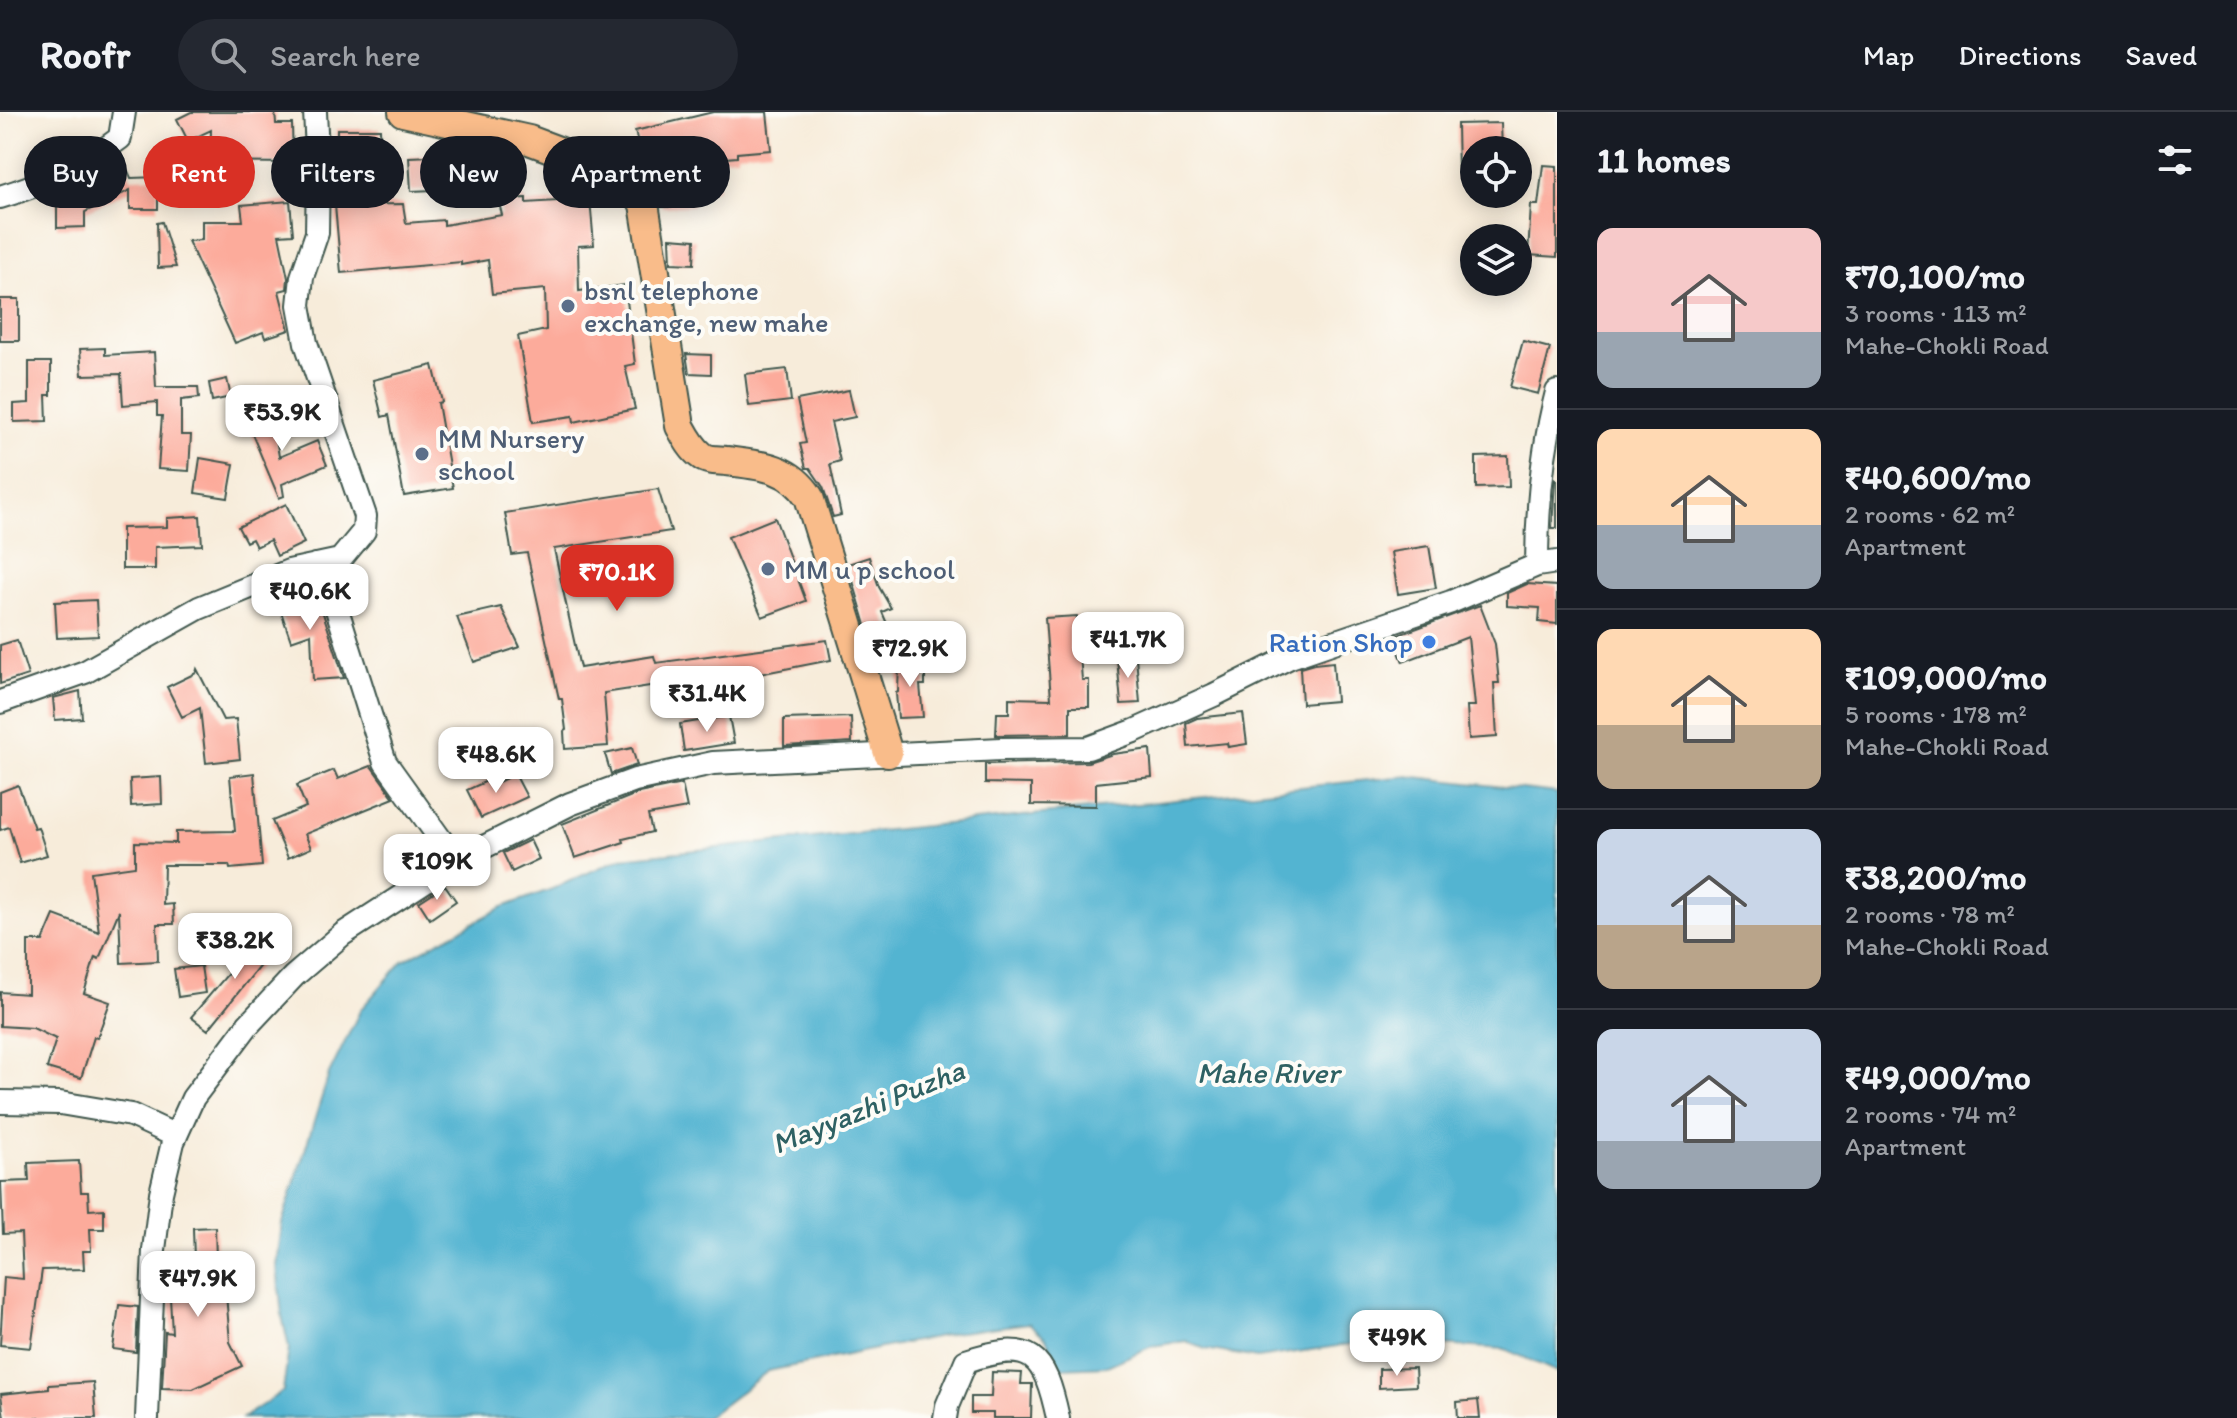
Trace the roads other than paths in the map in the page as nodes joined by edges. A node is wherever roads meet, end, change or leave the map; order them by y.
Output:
1 (124, 112) edge
2 (315, 112) edge
3 (403, 112) edge
4 (0, 197) edge
5 (1557, 392) edge
6 (1547, 563) edge
7 (315, 565) junction
8 (0, 702) edge
9 (888, 753) junction
10 (456, 861) junction
11 (0, 1102) edge
12 (176, 1136) junction
13 (147, 1418) edge
14 (945, 1418) edge
15 (1058, 1418) edge

1 - 4 street
2 - 7 street
3 - 9 main road
5 - 6 street
6 - 9 street
7 - 8 street
7 - 10 street
9 - 10 street
10 - 12 street
11 - 12 street
12 - 13 street
14 - 15 street

